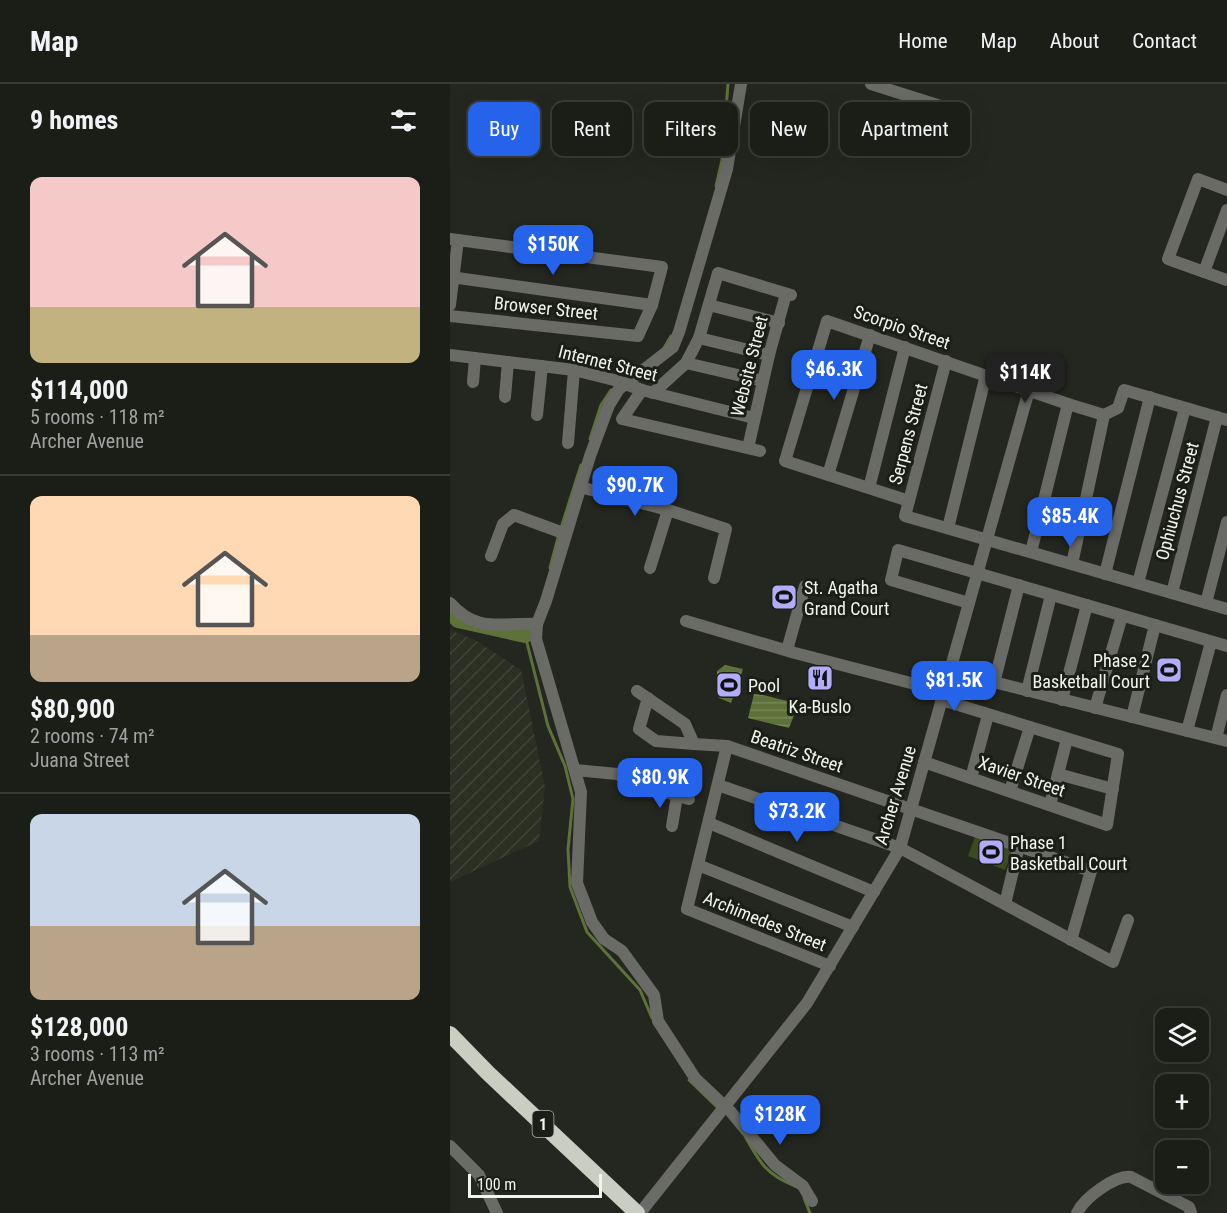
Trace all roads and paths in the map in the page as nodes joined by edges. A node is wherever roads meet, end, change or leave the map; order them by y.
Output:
1 (741, 84) edge
2 (871, 84) edge
3 (928, 102) edge
4 (1227, 190) edge
5 (1227, 210) edge
6 (454, 239) edge
7 (1204, 272) junction
8 (452, 277) edge
9 (1227, 280) edge
10 (450, 305) edge
11 (652, 305) junction
12 (709, 305) junction
13 (450, 316) edge
14 (779, 322) junction
15 (870, 335) junction
16 (699, 338) junction
17 (905, 347) junction
18 (450, 355) edge
19 (769, 355) junction
20 (475, 358) junction
21 (946, 361) junction
22 (508, 362) junction
23 (686, 363) junction
24 (542, 366) junction
25 (574, 370) junction
26 (986, 375) junction
27 (763, 381) junction
28 (473, 382) dead end
29 (626, 384) junction
30 (1029, 390) junction
31 (648, 392) junction
32 (505, 397) dead end
33 (1150, 397) junction
34 (1068, 404) junction
35 (1185, 408) junction
36 (537, 415) dead end
37 (1104, 415) junction
38 (754, 418) junction
39 (1222, 419) edge
40 (568, 443) dead end
41 (828, 475) junction
42 (580, 488) junction
43 (869, 488) junction
44 (909, 501) junction
45 (668, 510) junction
46 (1227, 522) edge
47 (948, 528) junction
48 (562, 533) junction
49 (987, 540) junction
50 (1031, 552) junction
51 (491, 556) dead end
52 (1072, 564) junction
53 (650, 568) dead end
54 (978, 573) junction
55 (1105, 574) junction
56 (714, 578) dead end
57 (1138, 584) junction
58 (1019, 585) junction
59 (806, 586) dead end
60 (1172, 593) junction
61 (1051, 595) junction
62 (450, 603) edge
63 (969, 603) junction
64 (1206, 603) junction
65 (1087, 605) junction
66 (1227, 609) edge
67 (1122, 616) junction
68 (686, 621) dead end
69 (537, 624) junction
70 (1155, 625) junction
71 (1211, 642) junction
72 (1227, 646) edge
73 (787, 650) junction
74 (950, 671) junction
75 (994, 683) junction
76 (637, 691) dead end
77 (1027, 691) junction
78 (1227, 695) edge
79 (648, 698) junction
80 (942, 700) junction
81 (1062, 700) junction
82 (1095, 708) junction
83 (988, 715) junction
84 (1132, 717) junction
85 (1029, 727) junction
86 (1187, 731) junction
87 (1067, 739) junction
88 (1221, 740) edge
89 (694, 744) junction
90 (727, 746) junction
91 (924, 762) junction
92 (575, 770) junction
93 (1058, 774) junction
94 (971, 778) junction
95 (718, 785) junction
96 (1113, 789) junction
97 (1010, 791) junction
98 (1050, 805) junction
99 (911, 809) junction
100 (709, 823) junction
101 (672, 826) dead end
102 (1019, 846) junction
103 (900, 848) junction
104 (698, 865) junction
105 (874, 892) junction
106 (1005, 904) junction
107 (1128, 920) dead end
108 (853, 927) junction
109 (1071, 940) junction
110 (830, 966) junction
111 (450, 1034) edge
112 (725, 1107) junction
113 (450, 1146) edge
114 (812, 1201) dead end
115 (497, 1213) edge
116 (639, 1213) edge
117 (1077, 1213) edge
118 (1191, 1213) edge

1 - 29 street
2 - 3 street
4 - 7 street
5 - 7 street
6 - 8 street
6 - 11 street
7 - 9 street
8 - 10 street
8 - 11 street
11 - 13 street, Browser Street
12 - 14 street
12 - 14 street, Website Street
12 - 16 street
14 - 19 street, Website Street
15 - 17 street, Scorpio Street
15 - 41 street
15 - 41 street, Scorpio Street
16 - 19 street
16 - 23 street
17 - 21 street, Scorpio Street
17 - 43 street
18 - 20 street, Internet Street
19 - 27 street, Website Street
20 - 22 street, Internet Street
20 - 28 street
21 - 26 street, Scorpio Street
21 - 44 street, Serpens Street
22 - 24 street, Internet Street
22 - 32 street
23 - 27 street
23 - 31 street
24 - 25 street, Internet Street
24 - 36 street
25 - 29 street, Internet Street
25 - 40 street
26 - 30 street, Scorpio Street
26 - 47 street
27 - 38 street, Website Street
29 - 31 street, Internet Street
29 - 42 street
30 - 34 street, Scorpio Street
30 - 49 street, Archer Avenue
31 - 38 street, Internet Street
31 - 38 street, Website Street
33 - 35 street
33 - 37 street
33 - 55 street
34 - 37 street, Scorpio Street
34 - 50 street
35 - 39 street
35 - 57 street
37 - 52 street
39 - 60 street, Ophiuchus Street
41 - 43 street
42 - 45 street
42 - 48 street
43 - 44 street
44 - 47 street, Serpens Street
45 - 53 street
45 - 56 street
46 - 64 street
47 - 49 street
48 - 51 street
48 - 69 street
49 - 50 street
49 - 54 street, Archer Avenue
50 - 52 street
52 - 55 street
54 - 58 street
54 - 63 street, Archer Avenue
54 - 63 street
55 - 57 street
57 - 60 street
58 - 61 street
58 - 75 street
59 - 73 street
60 - 64 street
61 - 65 street
61 - 77 street
62 - 69 street
63 - 74 street, Archer Avenue
64 - 66 street
65 - 67 street
65 - 81 street
67 - 70 street
67 - 82 street
68 - 73 street
69 - 92 street
70 - 71 street
70 - 84 street
71 - 72 street
71 - 86 street
73 - 80 street
74 - 75 street
74 - 80 street, Archer Avenue
75 - 77 street
76 - 79 street
77 - 81 street
78 - 88 street
79 - 89 street
79 - 89 street, Beatriz Street
80 - 83 street
80 - 91 street, Archer Avenue
81 - 82 street
82 - 84 street
83 - 85 street
83 - 94 street
84 - 86 street
85 - 87 street
85 - 97 street
86 - 88 street
87 - 93 street
87 - 96 street
89 - 90 street, Beatriz Street
90 - 95 street
90 - 99 street, Beatriz Street
91 - 94 street, Xavier Street
91 - 99 street, Archer Avenue
92 - 101 street
92 - 112 street
93 - 96 street
93 - 98 street
94 - 97 street, Xavier Street
95 - 100 street
95 - 103 street
96 - 98 street, Xavier Street
97 - 98 street, Xavier Street
99 - 102 street, Beatriz Street
99 - 103 street, Archer Avenue
100 - 104 street
100 - 105 street
102 - 106 street
102 - 109 street, Beatriz Street
103 - 105 street, Archer Avenue
103 - 106 street
104 - 108 street
104 - 110 street, Archimedes Street
105 - 108 street, Archer Avenue
106 - 109 street
107 - 109 street
108 - 110 street, Archer Avenue
110 - 112 street, Archer Avenue
111 - 116 highway, 1
112 - 114 street
112 - 116 street, Archer Avenue
113 - 115 street
117 - 118 street

